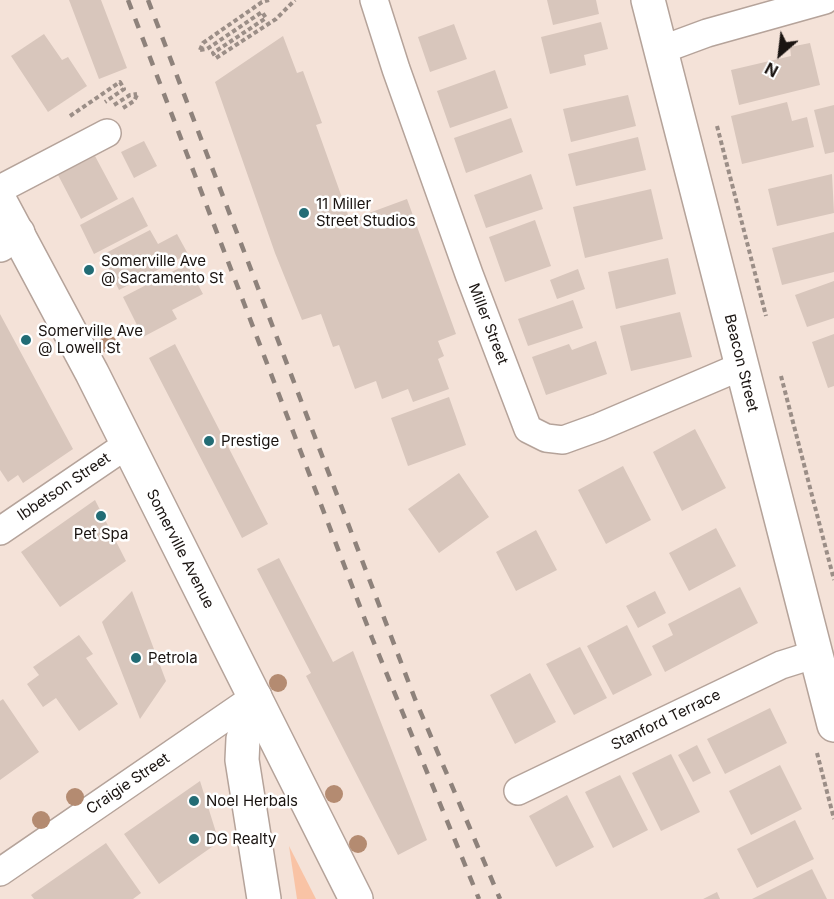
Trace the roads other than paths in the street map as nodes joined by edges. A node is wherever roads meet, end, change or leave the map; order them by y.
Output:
1 (374, 0) edge
2 (648, 0) edge
3 (825, 0) edge
4 (661, 50) junction
5 (107, 133) dead end
6 (0, 189) edge
7 (0, 201) edge
8 (9, 238) edge
9 (742, 366) junction
10 (128, 444) junction
11 (0, 531) edge
12 (816, 654) junction
13 (255, 697) junction
14 (834, 725) edge
15 (518, 791) dead end
16 (0, 872) edge
17 (264, 899) edge
18 (356, 899) edge

1 - 9 street, Miller Street
2 - 4 main road, Beacon Street
3 - 4 street
4 - 9 main road, Beacon Street
5 - 6 street
7 - 8 main road, Somerville Avenue
8 - 10 main road, Somerville Avenue
9 - 12 main road, Beacon Street
10 - 11 street, Ibbetson Street
10 - 13 main road, Somerville Avenue
12 - 14 main road, Beacon Street
12 - 15 street, Stanford Terrace
13 - 16 street, Craigie Street
13 - 17 main road
13 - 18 main road, Somerville Avenue

